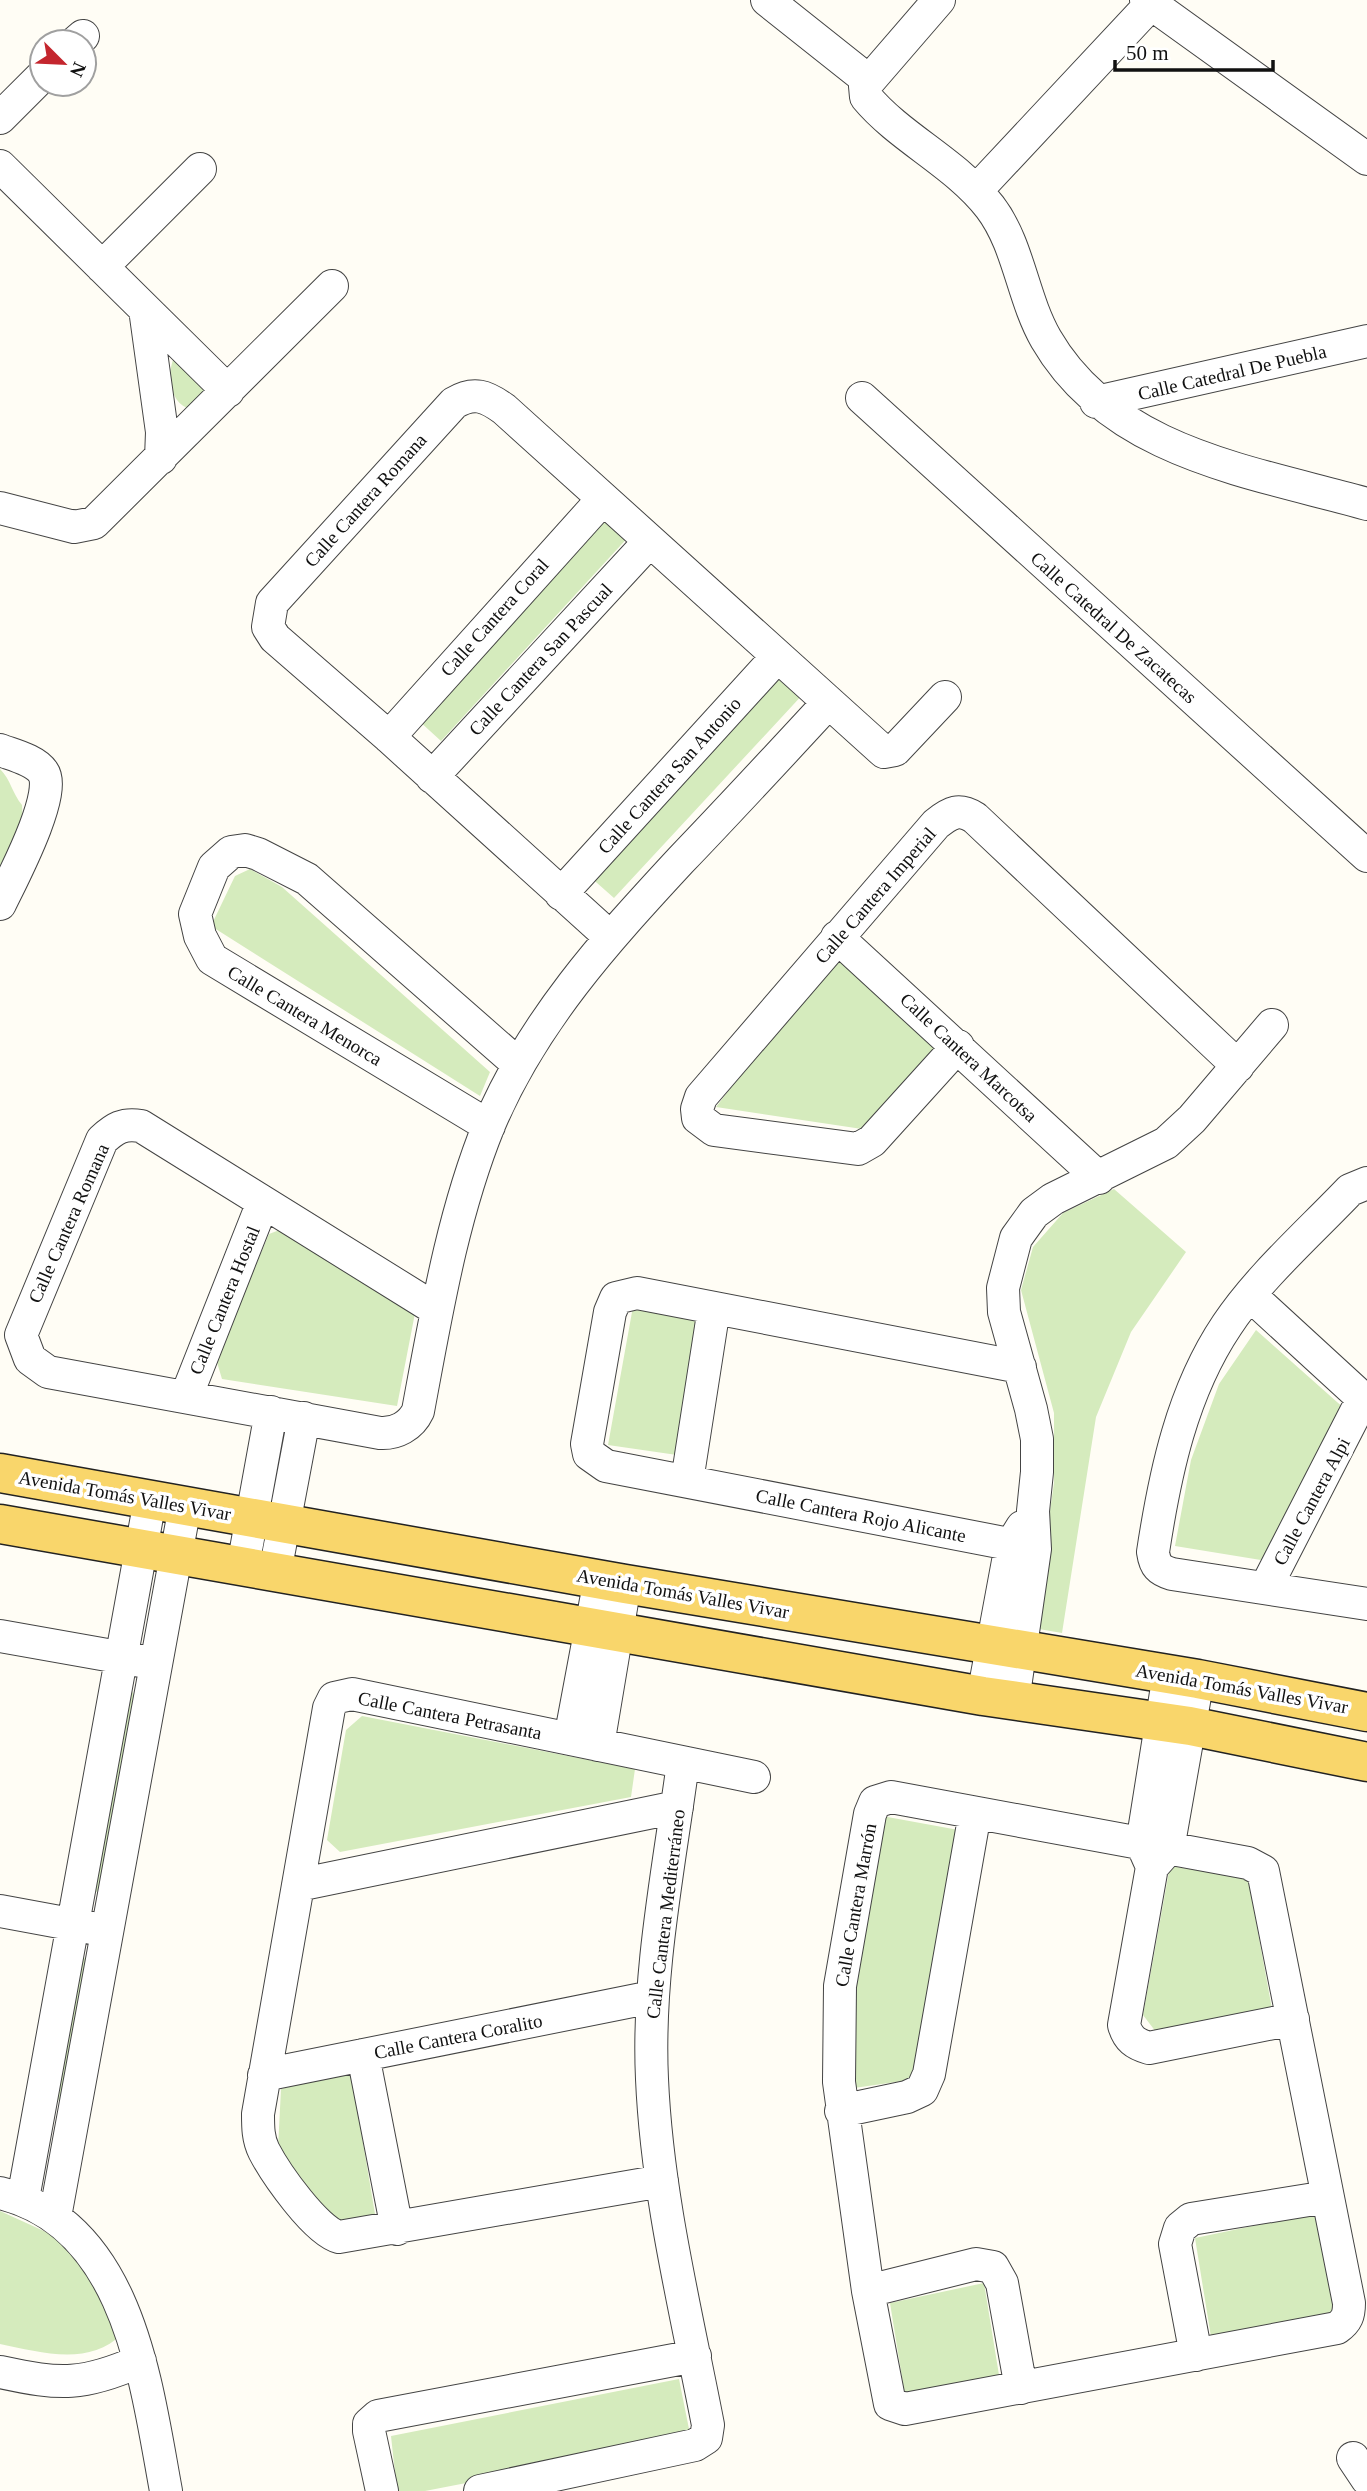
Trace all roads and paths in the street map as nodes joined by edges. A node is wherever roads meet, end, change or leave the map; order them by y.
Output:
1 (767, 0) edge
2 (939, 0) edge
3 (1149, 2) edge
4 (867, 86) junction
5 (28, 90) edge
6 (0, 118) edge
7 (1367, 159) edge
8 (0, 166) edge
9 (200, 169) dead end
10 (976, 191) junction
11 (102, 267) junction
12 (332, 286) dead end
13 (145, 309) junction
14 (1367, 341) edge
15 (228, 391) junction
16 (862, 398) dead end
17 (1096, 402) junction
18 (161, 458) junction
19 (602, 500) junction
20 (1367, 504) edge
21 (0, 508) edge
22 (649, 542) junction
23 (777, 657) junction
24 (945, 697) dead end
25 (828, 704) junction
26 (389, 737) junction
27 (0, 750) edge
28 (432, 778) junction
29 (1367, 856) edge
30 (561, 894) junction
31 (0, 904) edge
32 (610, 937) junction
33 (837, 937) junction
34 (1272, 1025) dead end
35 (958, 1046) junction
36 (518, 1064) junction
37 (1238, 1066) junction
38 (489, 1126) junction
39 (1099, 1178) junction
40 (1367, 1183) edge
41 (263, 1202) junction
42 (1251, 1296) junction
43 (714, 1308) junction
44 (437, 1310) junction
45 (1020, 1367) junction
46 (186, 1397) junction
47 (271, 1412) junction
48 (304, 1418) junction
49 (0, 1473) edge
50 (687, 1482) junction
51 (167, 1503) junction
52 (276, 1509) junction
53 (0, 1524) edge
54 (1023, 1547) junction
55 (158, 1553) junction
56 (259, 1569) junction
57 (612, 1581) junction
58 (1266, 1587) junction
59 (1367, 1604) edge
60 (604, 1630) junction
61 (0, 1636) edge
62 (1007, 1648) junction
63 (122, 1658) junction
64 (157, 1664) junction
65 (1183, 1676) junction
66 (998, 1699) junction
67 (1367, 1712) edge
68 (1175, 1723) junction
69 (584, 1742) junction
70 (1367, 1762) edge
71 (683, 1763) junction
72 (754, 1777) dead end
73 (677, 1807) junction
74 (975, 1813) junction
75 (1154, 1853) junction
76 (298, 1885) junction
77 (0, 1911) edge
78 (73, 1925) junction
79 (108, 1931) junction
80 (652, 1997) junction
81 (1293, 2019) junction
82 (363, 2055) junction
83 (264, 2075) junction
84 (841, 2111) junction
85 (663, 2181) junction
86 (11, 2196) edge
87 (1327, 2197) junction
88 (55, 2217) junction
89 (397, 2229) junction
90 (868, 2291) junction
91 (1196, 2355) junction
92 (695, 2356) junction
93 (141, 2361) junction
94 (0, 2372) edge
95 (1021, 2388) junction
96 (166, 2491) edge
97 (382, 2491) edge
98 (480, 2491) edge

1 - 4 street
2 - 4 street
3 - 7 street
3 - 10 street
4 - 10 street
5 - 6 street
8 - 11 street
9 - 11 street
10 - 17 street
11 - 13 street
12 - 15 street
13 - 15 street
13 - 18 street
14 - 17 street, Calle Catedral De Puebla
15 - 18 street
16 - 29 street, Calle Catedral De Zacatecas
17 - 20 street
18 - 21 street
19 - 22 street, Calle Cantera Romana
19 - 26 street, Calle Cantera Coral
19 - 26 street, Calle Cantera Romana
22 - 23 street, Calle Cantera Romana
22 - 28 street, Calle Cantera San Pascual
23 - 25 street, Calle Cantera Romana
23 - 30 street, Calle Cantera San Antonio
24 - 25 street, Calle Cantera Romana
25 - 32 street, Calle Cantera Romana
26 - 28 street, Calle Cantera Romana
27 - 31 street
28 - 30 street, Calle Cantera Romana
30 - 32 street, Calle Cantera Romana
32 - 36 street, Calle Cantera Romana
33 - 35 street, Calle Cantera Marcotsa
33 - 35 street, Calle Cantera Imperial
33 - 37 street, Calle Cantera Imperial
34 - 37 street
35 - 39 street, Calle Cantera Marcotsa
36 - 38 street, Calle Cantera Romana
36 - 38 street, Calle Cantera Menorca
37 - 39 street
38 - 44 street, Calle Cantera Romana
39 - 45 street
40 - 42 street, Calle Cantera Alpi
41 - 44 street, Calle Cantera Romana
41 - 46 street, Calle Cantera Hostal
41 - 46 street, Calle Cantera Romana
42 - 58 street, Calle Cantera Alpi
42 - 58 street, Calle Cantera Alpi
43 - 45 street, Calle Cantera Rojo Alicante
43 - 50 street
43 - 50 street, Calle Cantera Rojo Alicante
44 - 48 street, Calle Cantera Romana
45 - 54 street
46 - 47 street, Calle Cantera Romana
47 - 48 street, Calle Cantera Romana
47 - 52 street
48 - 52 street
49 - 51 main road, Avenida Tomás Valles Vivar
50 - 54 street, Calle Cantera Rojo Alicante
51 - 52 main road, Avenida Tomás Valles Vivar
51 - 55 street
52 - 56 street
52 - 57 main road, Avenida Tomás Valles Vivar
53 - 55 main road
54 - 62 street
55 - 56 main road
55 - 63 street
55 - 64 street
56 - 60 main road
57 - 60 street
57 - 62 main road, Avenida Tomás Valles Vivar
58 - 59 street, Calle Cantera Alpi
60 - 66 main road
60 - 69 street
61 - 63 street
62 - 65 main road, Avenida Tomás Valles Vivar
62 - 66 street
63 - 64 street
63 - 78 street
64 - 79 street
65 - 67 main road, Avenida Tomás Valles Vivar
65 - 68 street
66 - 68 main road
68 - 70 main road
68 - 75 street
69 - 71 street, Calle Cantera Petrasanta
69 - 76 street, Calle Cantera Petrasanta
71 - 72 street, Calle Cantera Petrasanta
71 - 73 street, Calle Cantera Mediterráneo
73 - 76 street
73 - 80 street, Calle Cantera Mediterráneo
74 - 75 street, Calle Cantera Marrón
74 - 84 street
74 - 84 street, Calle Cantera Marrón
75 - 81 street, Calle Cantera Marrón
75 - 81 street
76 - 83 street, Calle Cantera Petrasanta
77 - 78 street
78 - 79 street
78 - 86 street
79 - 88 street
80 - 82 street, Calle Cantera Coralito
80 - 85 street, Calle Cantera Mediterráneo
81 - 87 street, Calle Cantera Marrón
82 - 83 street, Calle Cantera Coralito
82 - 89 street
83 - 89 street, Calle Cantera Petrasanta
84 - 90 street, Calle Cantera Marrón
85 - 89 street, Calle Cantera Petrasanta
85 - 92 street, Calle Cantera Mediterráneo
86 - 88 street
87 - 91 street, Calle Cantera Marrón
87 - 91 street
88 - 93 street
90 - 95 street, Calle Cantera Marrón
90 - 95 street
91 - 95 street, Calle Cantera Marrón
92 - 97 street
92 - 98 street, Calle Cantera Mediterráneo
93 - 94 street
93 - 96 street

